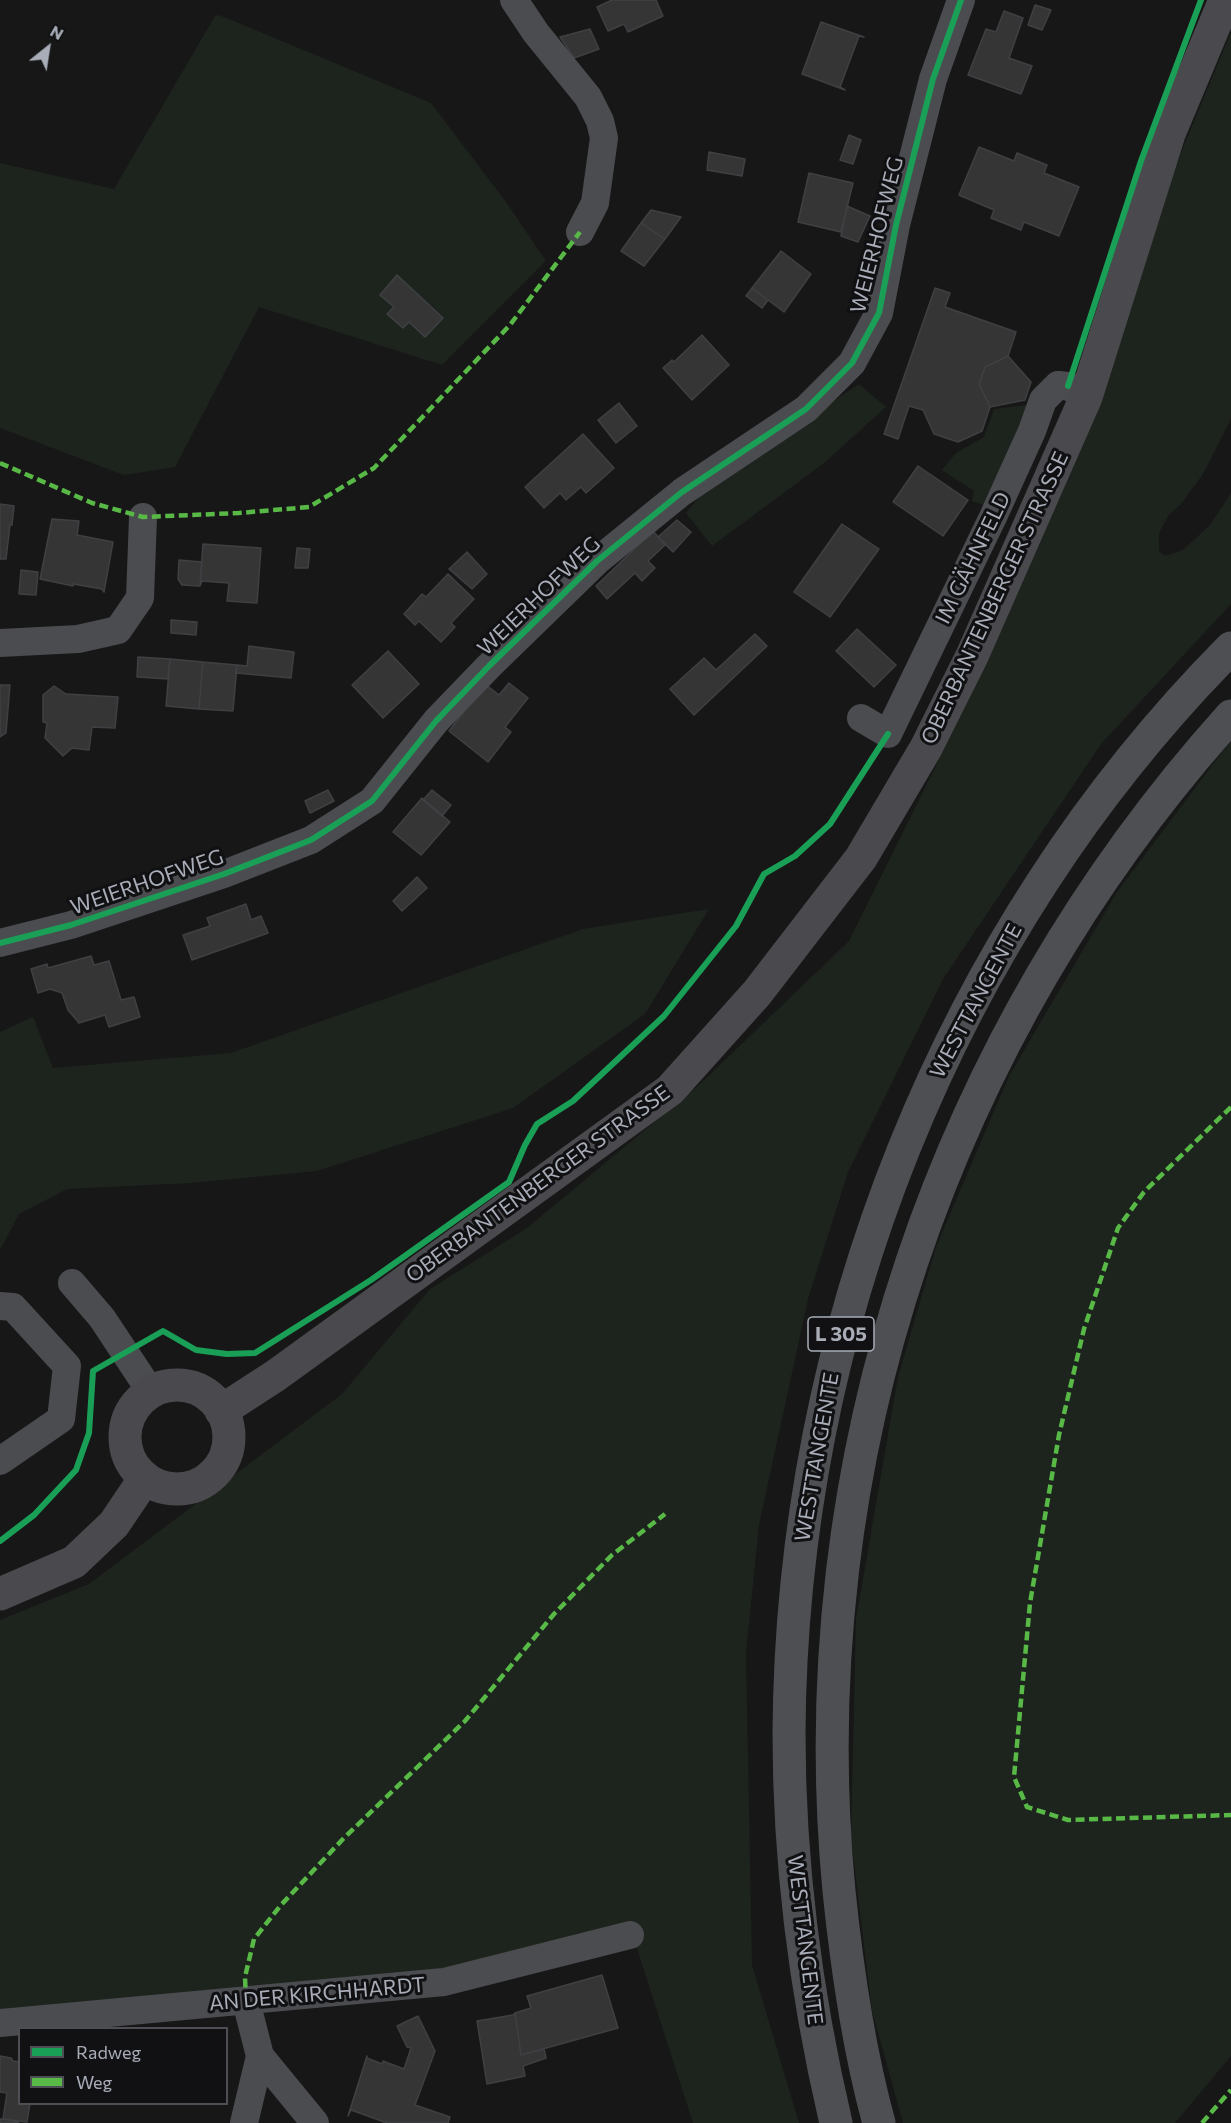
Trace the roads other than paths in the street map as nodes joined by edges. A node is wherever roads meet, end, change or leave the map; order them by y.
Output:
1 (514, 0) edge
2 (961, 0) edge
3 (1226, 0) edge
4 (580, 232) dead end
5 (1086, 397) junction
6 (143, 517) dead end
7 (0, 643) edge
8 (1231, 648) edge
9 (1231, 716) edge
10 (861, 718) dead end
11 (0, 943) edge
12 (72, 1283) dead end
13 (0, 1306) edge
14 (151, 1392) junction
15 (221, 1411) junction
16 (0, 1461) edge
17 (144, 1478) junction
18 (0, 1594) edge
19 (630, 1935) dead end
20 (246, 2001) junction
21 (0, 2023) edge
22 (260, 2056) junction
23 (244, 2123) edge
24 (315, 2123) edge
25 (836, 2123) edge
26 (879, 2123) edge

1 - 4 street
2 - 11 street, WEIERHOFWEG
3 - 5 main road, OBERBANTENBERGER STRASSE
5 - 10 street, IM GÄHNFELD
5 - 15 main road, OBERBANTENBERGER STRASSE
6 - 7 street
8 - 25 main road, WESTTANGENTE / L 305
9 - 26 main road, WESTTANGENTE / L 305
12 - 14 street
13 - 16 street
14 - 15 main road
14 - 17 main road
15 - 17 main road
17 - 18 main road
19 - 20 street, AN DER KIRCHHARDT
20 - 21 street, AN DER KIRCHHARDT
20 - 22 street
22 - 23 street
22 - 24 street

